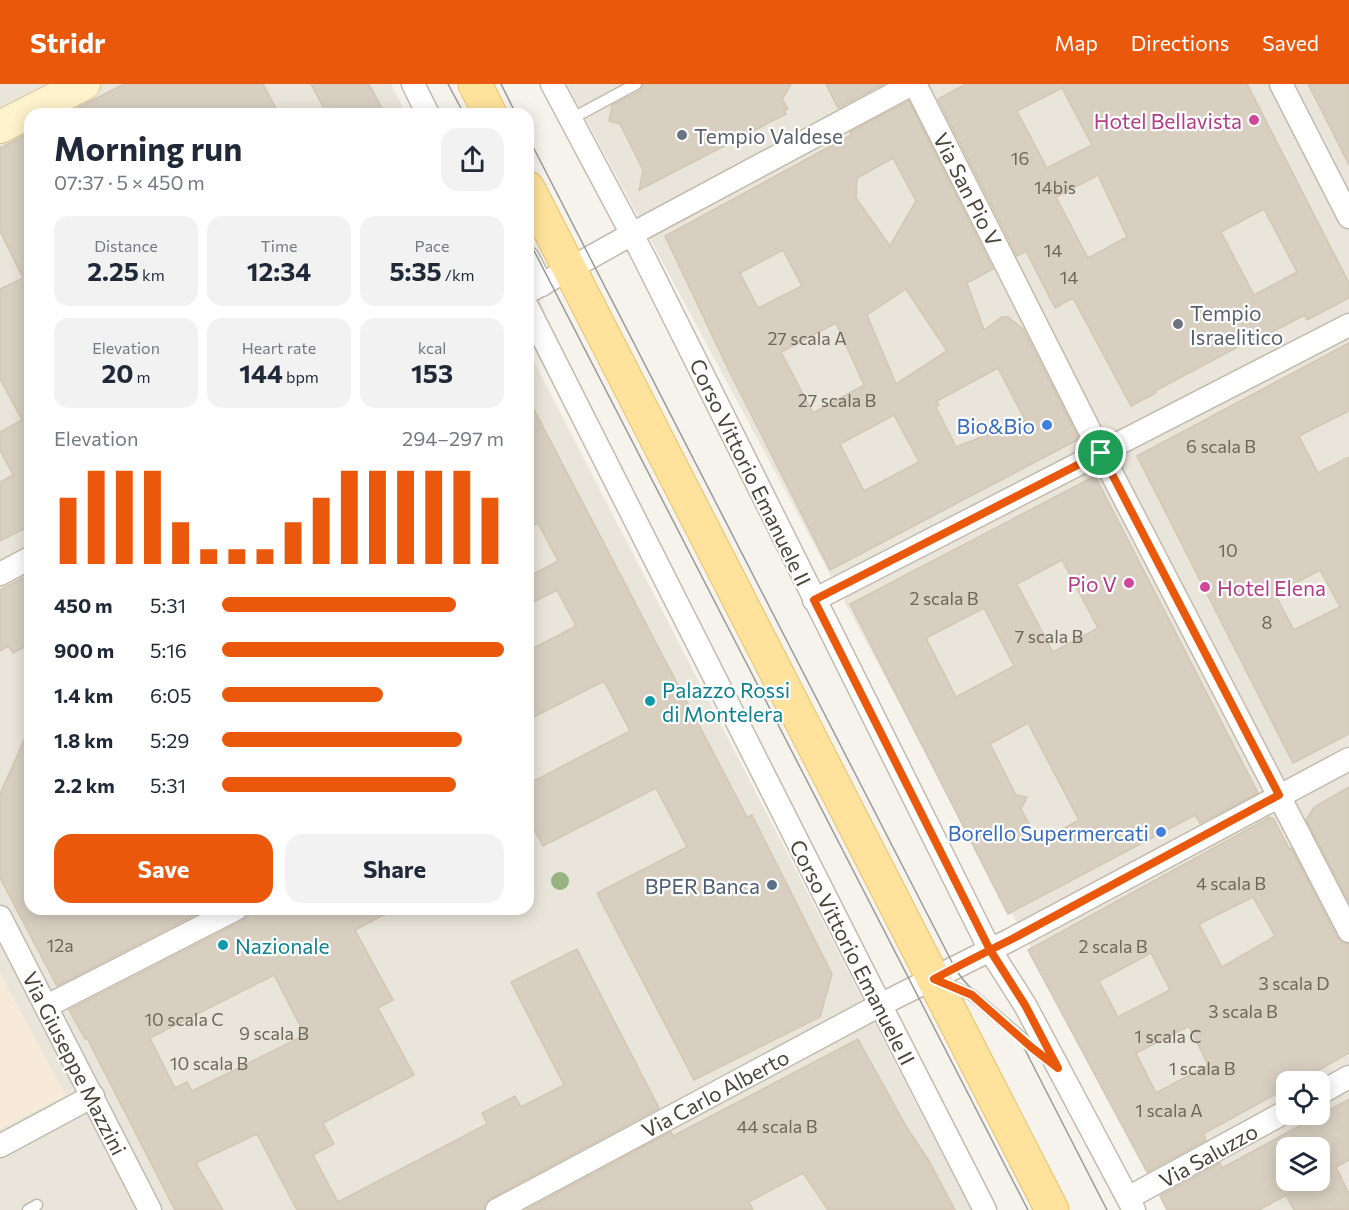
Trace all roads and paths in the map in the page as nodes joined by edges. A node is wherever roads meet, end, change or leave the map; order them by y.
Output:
1 (84, 84) edge
2 (413, 84) edge
3 (475, 84) edge
4 (552, 84) edge
5 (636, 84) edge
6 (914, 84) edge
7 (1281, 84) edge
8 (37, 108) edge
9 (425, 108) edge
10 (487, 108) edge
11 (24, 115) edge
12 (571, 119) junction
13 (0, 127) edge
14 (534, 200) edge
15 (1349, 217) edge
16 (632, 234) junction
17 (570, 270) junction
18 (535, 289) edge
19 (534, 320) edge
20 (1349, 325) edge
21 (1101, 453) junction
22 (24, 561) edge
23 (0, 574) edge
24 (814, 600) junction
25 (1349, 759) edge
26 (1279, 795) junction
27 (224, 915) edge
28 (0, 917) edge
29 (1349, 931) edge
30 (990, 950) junction
31 (934, 979) junction
32 (880, 1005) junction
33 (47, 1006) junction
34 (1058, 1068) junction
35 (1349, 1077) edge
36 (1330, 1087) edge
37 (93, 1096) junction
38 (1276, 1118) edge
39 (0, 1146) edge
40 (1131, 1204) edge
41 (150, 1210) edge
42 (497, 1210) edge
43 (986, 1210) edge
44 (1052, 1210) edge

1 - 8 street
2 - 9 street
3 - 10 main road
4 - 12 street, Corso Vittorio Emanuele II
5 - 12 lane
6 - 16 street
6 - 21 street, Via San Pio V
7 - 15 street
11 - 13 street
12 - 16 street, Corso Vittorio Emanuele II
14 - 17 main road
16 - 17 street
16 - 24 street, Corso Vittorio Emanuele II
17 - 18 street
17 - 31 main road
19 - 32 street, Corso Vittorio Emanuele II
20 - 21 street
21 - 24 street
21 - 26 street
22 - 23 street
24 - 30 street, Corso Vittorio Emanuele II
25 - 26 street, Via Carlo Alberto
26 - 29 street
26 - 30 street, Via Carlo Alberto
27 - 33 street
28 - 33 street, Via Giuseppe Mazzini
30 - 31 street, Via Carlo Alberto
30 - 34 street, Corso Vittorio Emanuele II
31 - 32 street, Via Carlo Alberto
31 - 34 lane
31 - 44 main road
32 - 42 street, Via Carlo Alberto
32 - 43 street, Corso Vittorio Emanuele II
33 - 37 street, Via Giuseppe Mazzini
34 - 40 street, Corso Vittorio Emanuele II
35 - 36 street
37 - 39 street
37 - 41 street, Via Giuseppe Mazzini
38 - 40 street, Via Saluzzo

